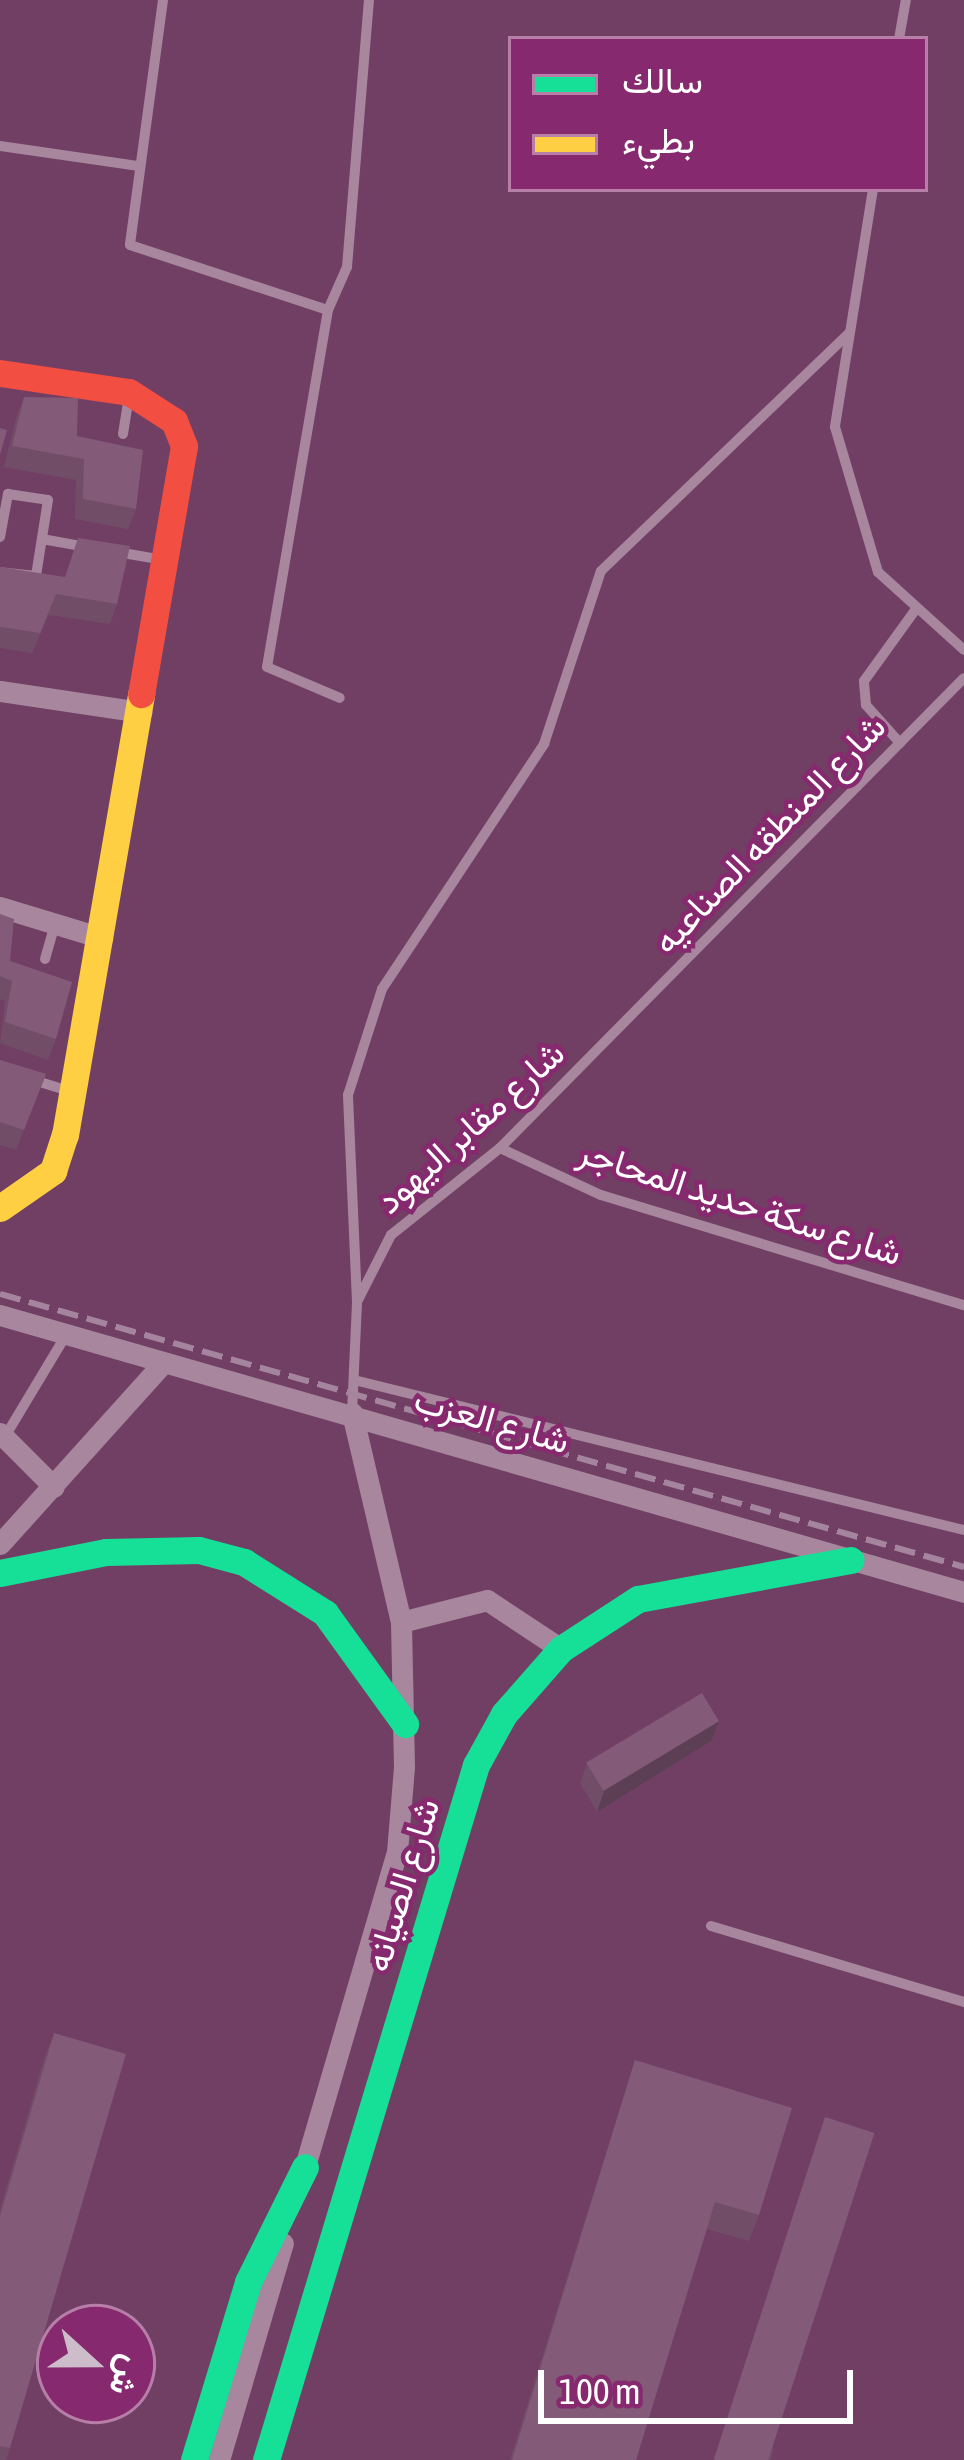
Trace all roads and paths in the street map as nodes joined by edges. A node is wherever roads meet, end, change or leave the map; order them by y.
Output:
1 (163, 0) edge
2 (369, 0) edge
3 (905, 0) edge
4 (899, 36) edge
5 (0, 146) edge
6 (138, 166) junction
7 (872, 192) edge
8 (328, 310) junction
9 (848, 334) junction
10 (0, 374) edge
11 (129, 392) junction
12 (122, 434) dead end
13 (0, 537) edge
14 (42, 539) junction
15 (167, 561) junction
16 (0, 572) edge
17 (916, 609) junction
18 (964, 650) edge
19 (964, 679) edge
20 (0, 691) edge
21 (340, 698) dead end
22 (141, 712) junction
23 (900, 742) junction
24 (0, 907) edge
25 (55, 924) junction
26 (102, 938) junction
27 (45, 959) dead end
28 (617, 1032) joint
29 (18, 1076) edge
30 (72, 1092) junction
31 (500, 1148) junction
32 (0, 1208) edge
33 (356, 1303) junction
34 (964, 1305) edge
35 (0, 1315) edge
36 (66, 1335) junction
37 (162, 1364) junction
38 (353, 1380) junction
39 (352, 1413) junction
40 (2, 1438) edge
41 (54, 1487) junction
42 (964, 1530) edge
43 (0, 1544) edge
44 (850, 1560) junction
45 (0, 1573) edge
46 (964, 1592) edge
47 (401, 1622) junction
48 (561, 1649) junction
49 (405, 1724) junction
50 (711, 1927) dead end
51 (964, 2002) edge
52 (305, 2167) junction
53 (194, 2460) edge
54 (219, 2460) edge
55 (266, 2460) edge

1 - 6 lane
2 - 8 lane
3 - 4 lane
5 - 6 lane
6 - 8 lane
7 - 9 lane
8 - 21 lane
9 - 17 lane
9 - 33 lane
10 - 11 main road
11 - 12 lane
11 - 15 main road
13 - 14 lane
14 - 15 lane
14 - 16 lane
15 - 22 main road
17 - 18 lane
17 - 23 lane
19 - 23 lane, شارع المنطقه الصناعيه
20 - 22 street
22 - 26 main road
23 - 28 lane, شارع المنطقه الصناعيه
24 - 25 street
25 - 26 street
25 - 27 lane
26 - 30 main road
28 - 31 lane, شارع مقابر اليهود
29 - 30 lane
30 - 32 main road
31 - 33 lane, شارع مقابر اليهود
31 - 34 lane, شارع سكة حديد المحاجر
33 - 38 lane
35 - 36 street, شارع العزب
36 - 37 street, شارع العزب
36 - 40 lane
37 - 39 street, شارع العزب
37 - 41 street
38 - 39 lane
38 - 42 lane
39 - 44 street, شارع العزب
39 - 47 street, شارع الصيانه
40 - 41 street
41 - 43 street
44 - 46 street, شارع العزب
44 - 48 main road, شارع الصيانه
45 - 49 main road
47 - 48 street
47 - 49 street, شارع الصيانه
48 - 55 main road, شارع الصيانه
49 - 52 street, شارع الصيانه
50 - 51 lane
52 - 53 main road
52 - 54 street, شارع الصيانه

